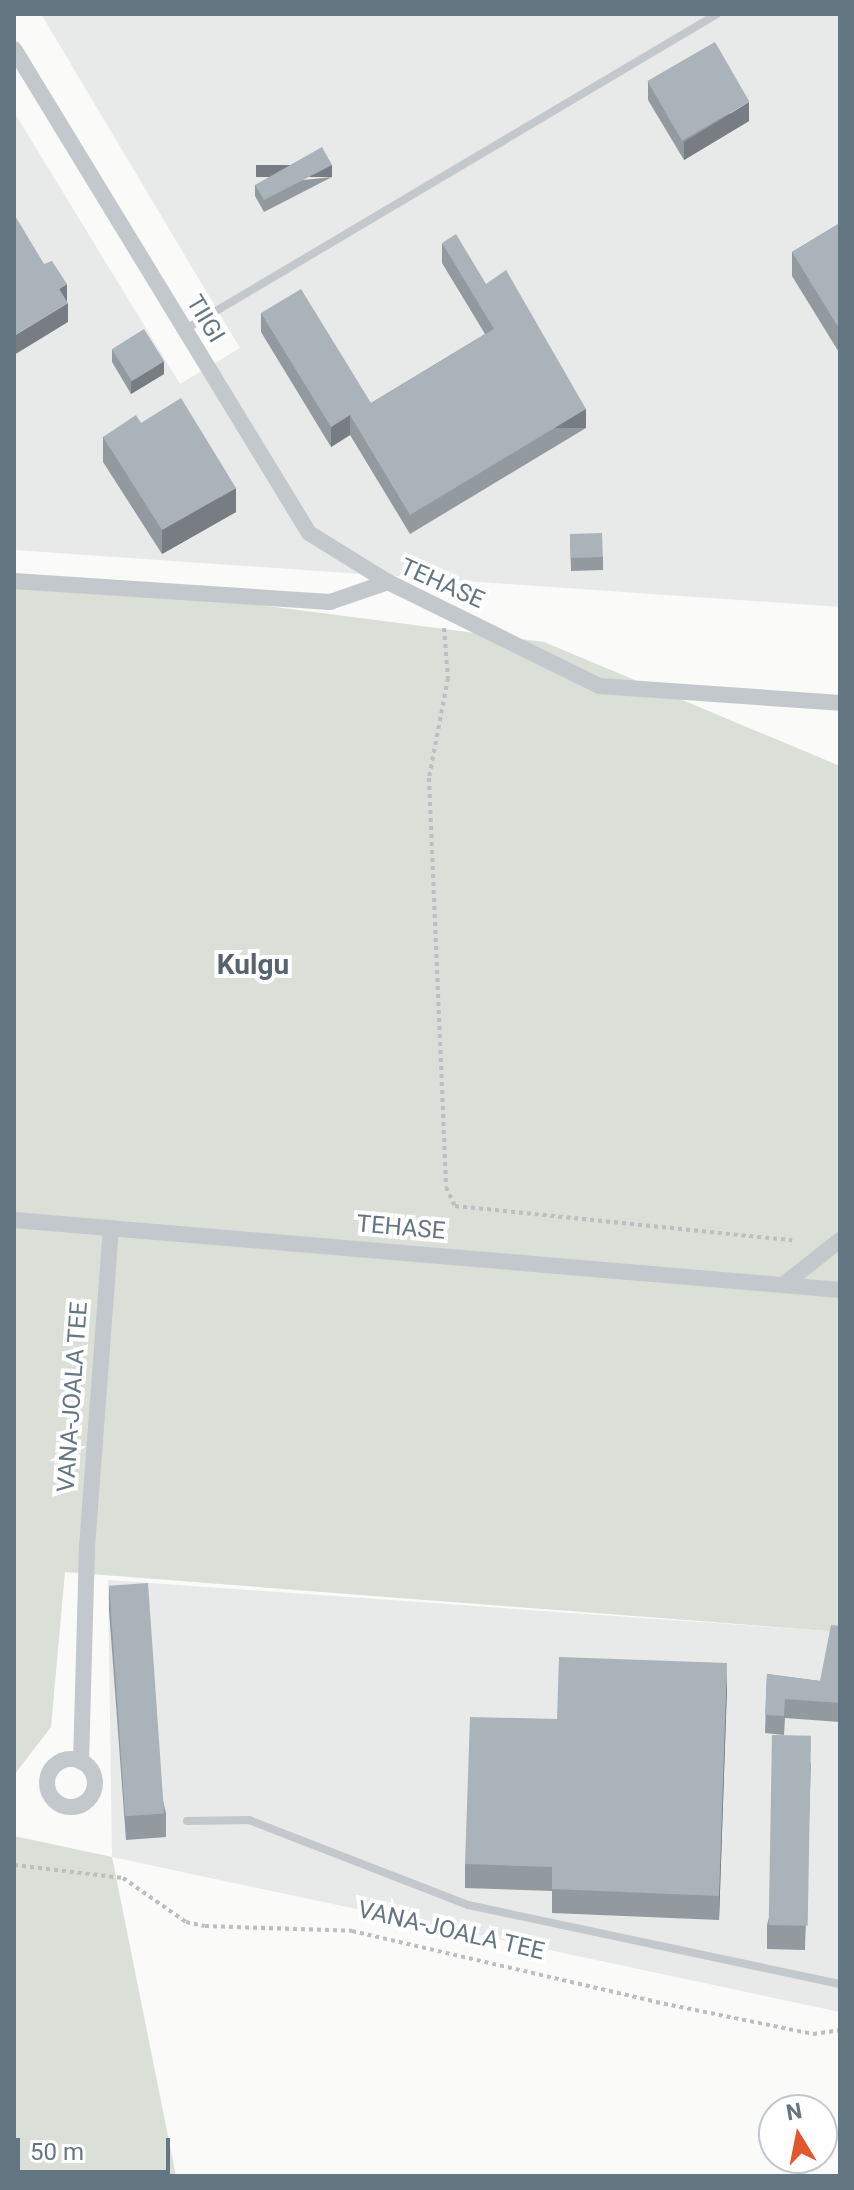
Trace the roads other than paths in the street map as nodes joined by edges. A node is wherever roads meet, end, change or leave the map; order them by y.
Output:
1 (717, 14) edge
2 (14, 49) edge
3 (183, 330) junction
4 (14, 581) edge
5 (388, 582) junction
6 (840, 703) edge
7 (14, 1220) edge
8 (111, 1228) junction
9 (840, 1240) edge
10 (783, 1285) junction
11 (840, 1290) edge
12 (81, 1762) dead end
13 (187, 1821) dead end
14 (840, 1984) edge

1 - 3 lane
2 - 3 street, TIIGI
3 - 5 street, TIIGI
4 - 5 street, TEHASE
5 - 6 street, TEHASE
7 - 8 street, TEHASE
8 - 10 street, TEHASE
8 - 12 street, VANA-JOALA TEE
9 - 10 street
10 - 11 street, TEHASE
13 - 14 lane

